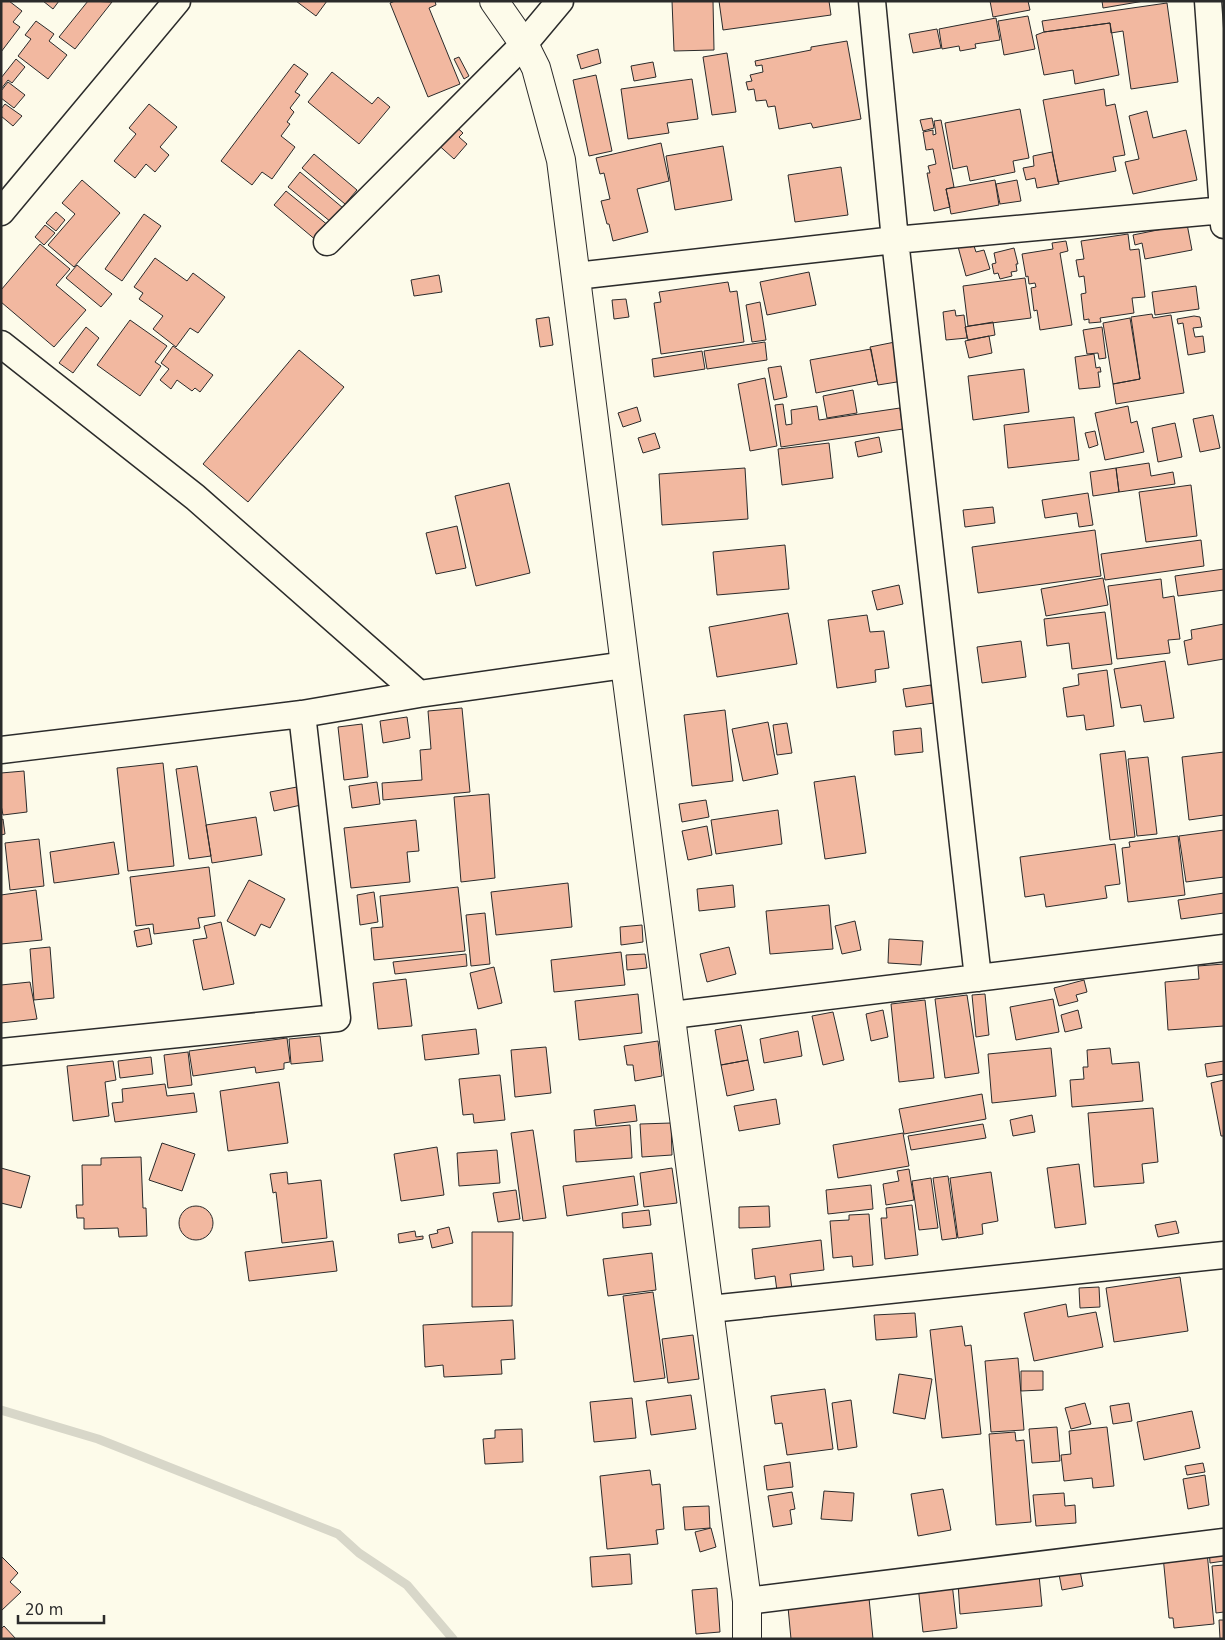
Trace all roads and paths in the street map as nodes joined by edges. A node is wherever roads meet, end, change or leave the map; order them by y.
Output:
1 (177, 1) edge
2 (494, 1) edge
3 (560, 1) edge
4 (872, 1) edge
5 (1208, 1) edge
6 (524, 44) junction
7 (1, 212) edge
8 (1223, 215) edge
9 (895, 240) junction
10 (327, 242) dead end
11 (576, 276) junction
12 (1, 344) edge
13 (625, 665) junction
14 (419, 694) junction
15 (302, 714) junction
16 (1, 750) edge
17 (1224, 948) edge
18 (978, 978) junction
19 (672, 1015) junction
20 (1, 1052) edge
21 (1224, 1256) edge
22 (710, 1310) junction
23 (1224, 1542) edge
24 (748, 1601) junction
25 (747, 1639) edge

1 - 7 street
2 - 6 street
3 - 6 street
4 - 9 street
5 - 8 street
6 - 10 street
6 - 11 street
8 - 9 street
9 - 11 street
9 - 18 street
11 - 13 street
12 - 14 street
13 - 14 street
13 - 19 street
14 - 15 street
15 - 16 street
15 - 20 street
17 - 18 street
18 - 19 street
19 - 22 street
21 - 22 street
22 - 24 street
23 - 24 street
24 - 25 street

